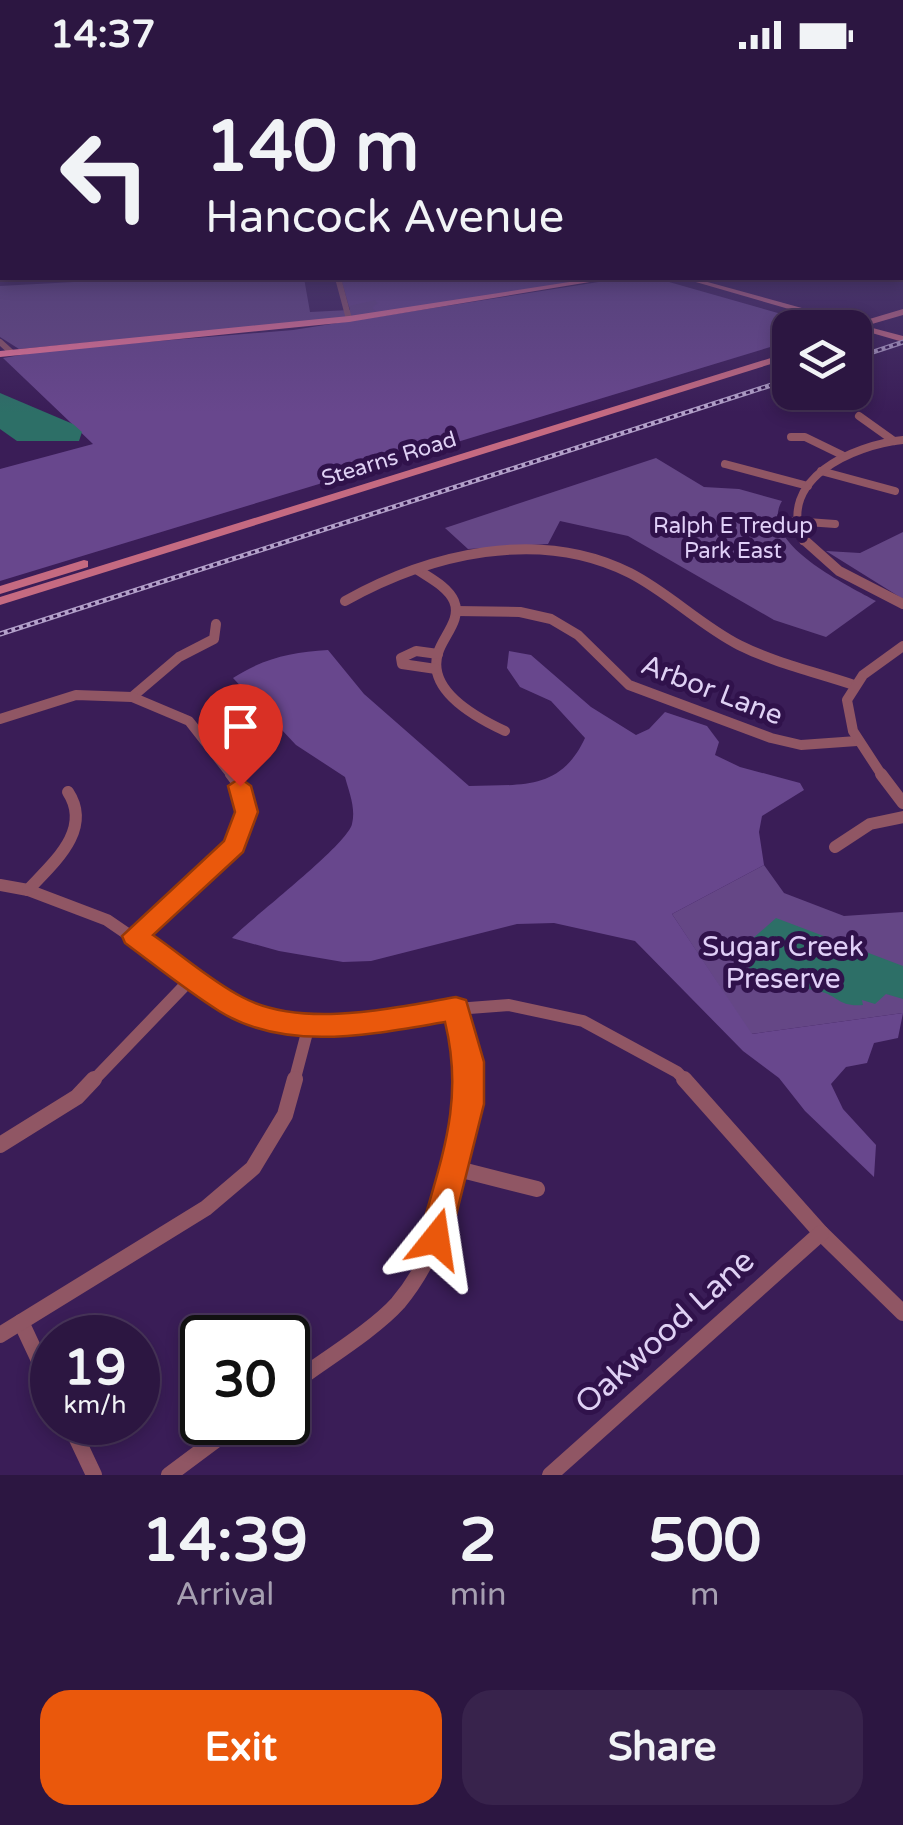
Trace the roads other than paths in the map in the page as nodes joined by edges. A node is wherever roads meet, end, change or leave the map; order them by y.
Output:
1 (339, 282) edge
2 (587, 282) edge
3 (682, 282) edge
4 (698, 282) edge
5 (781, 310) edge
6 (792, 310) edge
7 (903, 312) edge
8 (349, 319) junction
9 (903, 320) edge
10 (872, 324) edge
11 (872, 327) edge
12 (872, 334) edge
13 (0, 342) edge
14 (903, 342) edge
15 (772, 352) edge
16 (6, 353) edge
17 (772, 360) edge
18 (858, 416) dead end
19 (791, 437) dead end
20 (898, 440) edge
21 (842, 455) junction
22 (725, 464) dead end
23 (821, 471) junction
24 (808, 486) junction
25 (895, 491) dead end
26 (793, 520) junction
27 (835, 524) dead end
28 (418, 570) junction
29 (0, 590) edge
30 (345, 600) dead end
31 (0, 601) edge
32 (903, 604) edge
33 (456, 611) junction
34 (216, 624) dead end
35 (903, 646) edge
36 (438, 654) junction
37 (436, 669) junction
38 (854, 685) junction
39 (132, 697) junction
40 (0, 719) edge
41 (505, 731) dead end
42 (857, 741) junction
43 (68, 792) dead end
44 (903, 803) edge
45 (903, 817) edge
46 (835, 847) dead end
47 (0, 885) edge
48 (28, 890) junction
49 (135, 936) junction
50 (191, 979) junction
51 (456, 1008) junction
52 (308, 1025) junction
53 (0, 1144) edge
54 (454, 1168) junction
55 (537, 1189) dead end
56 (821, 1233) junction
57 (903, 1313) edge
58 (21, 1322) junction
59 (0, 1334) edge
60 (30, 1341) edge
61 (310, 1370) edge
62 (80, 1445) edge
63 (209, 1445) edge
64 (94, 1475) edge
65 (169, 1475) edge
66 (550, 1475) edge

1 - 8 street
2 - 8 main road
3 - 5 main road
4 - 6 main road
7 - 10 main road
8 - 16 main road
9 - 11 main road
12 - 14 main road
13 - 16 street
15 - 29 main road, Stearns Road
17 - 31 main road, Stearns Road
18 - 20 street
19 - 21 street
20 - 21 street
21 - 23 street
22 - 24 street
23 - 24 street
23 - 25 street
24 - 26 street
26 - 27 street
26 - 32 street
28 - 30 street
28 - 33 street
28 - 38 street
33 - 36 street
33 - 42 street, Arbor Lane
34 - 39 street
35 - 38 street
36 - 37 street
36 - 37 street
37 - 41 street
38 - 42 street
39 - 40 street
39 - 49 street
42 - 44 street
43 - 48 street
45 - 46 street
47 - 48 street
48 - 49 street
49 - 50 street
50 - 52 street
50 - 53 street
51 - 52 street
51 - 54 street
51 - 56 street
52 - 58 street
54 - 55 street
54 - 61 street
56 - 57 street
56 - 66 street, Oakwood Lane
58 - 59 street
58 - 60 street
62 - 64 street
63 - 65 street

